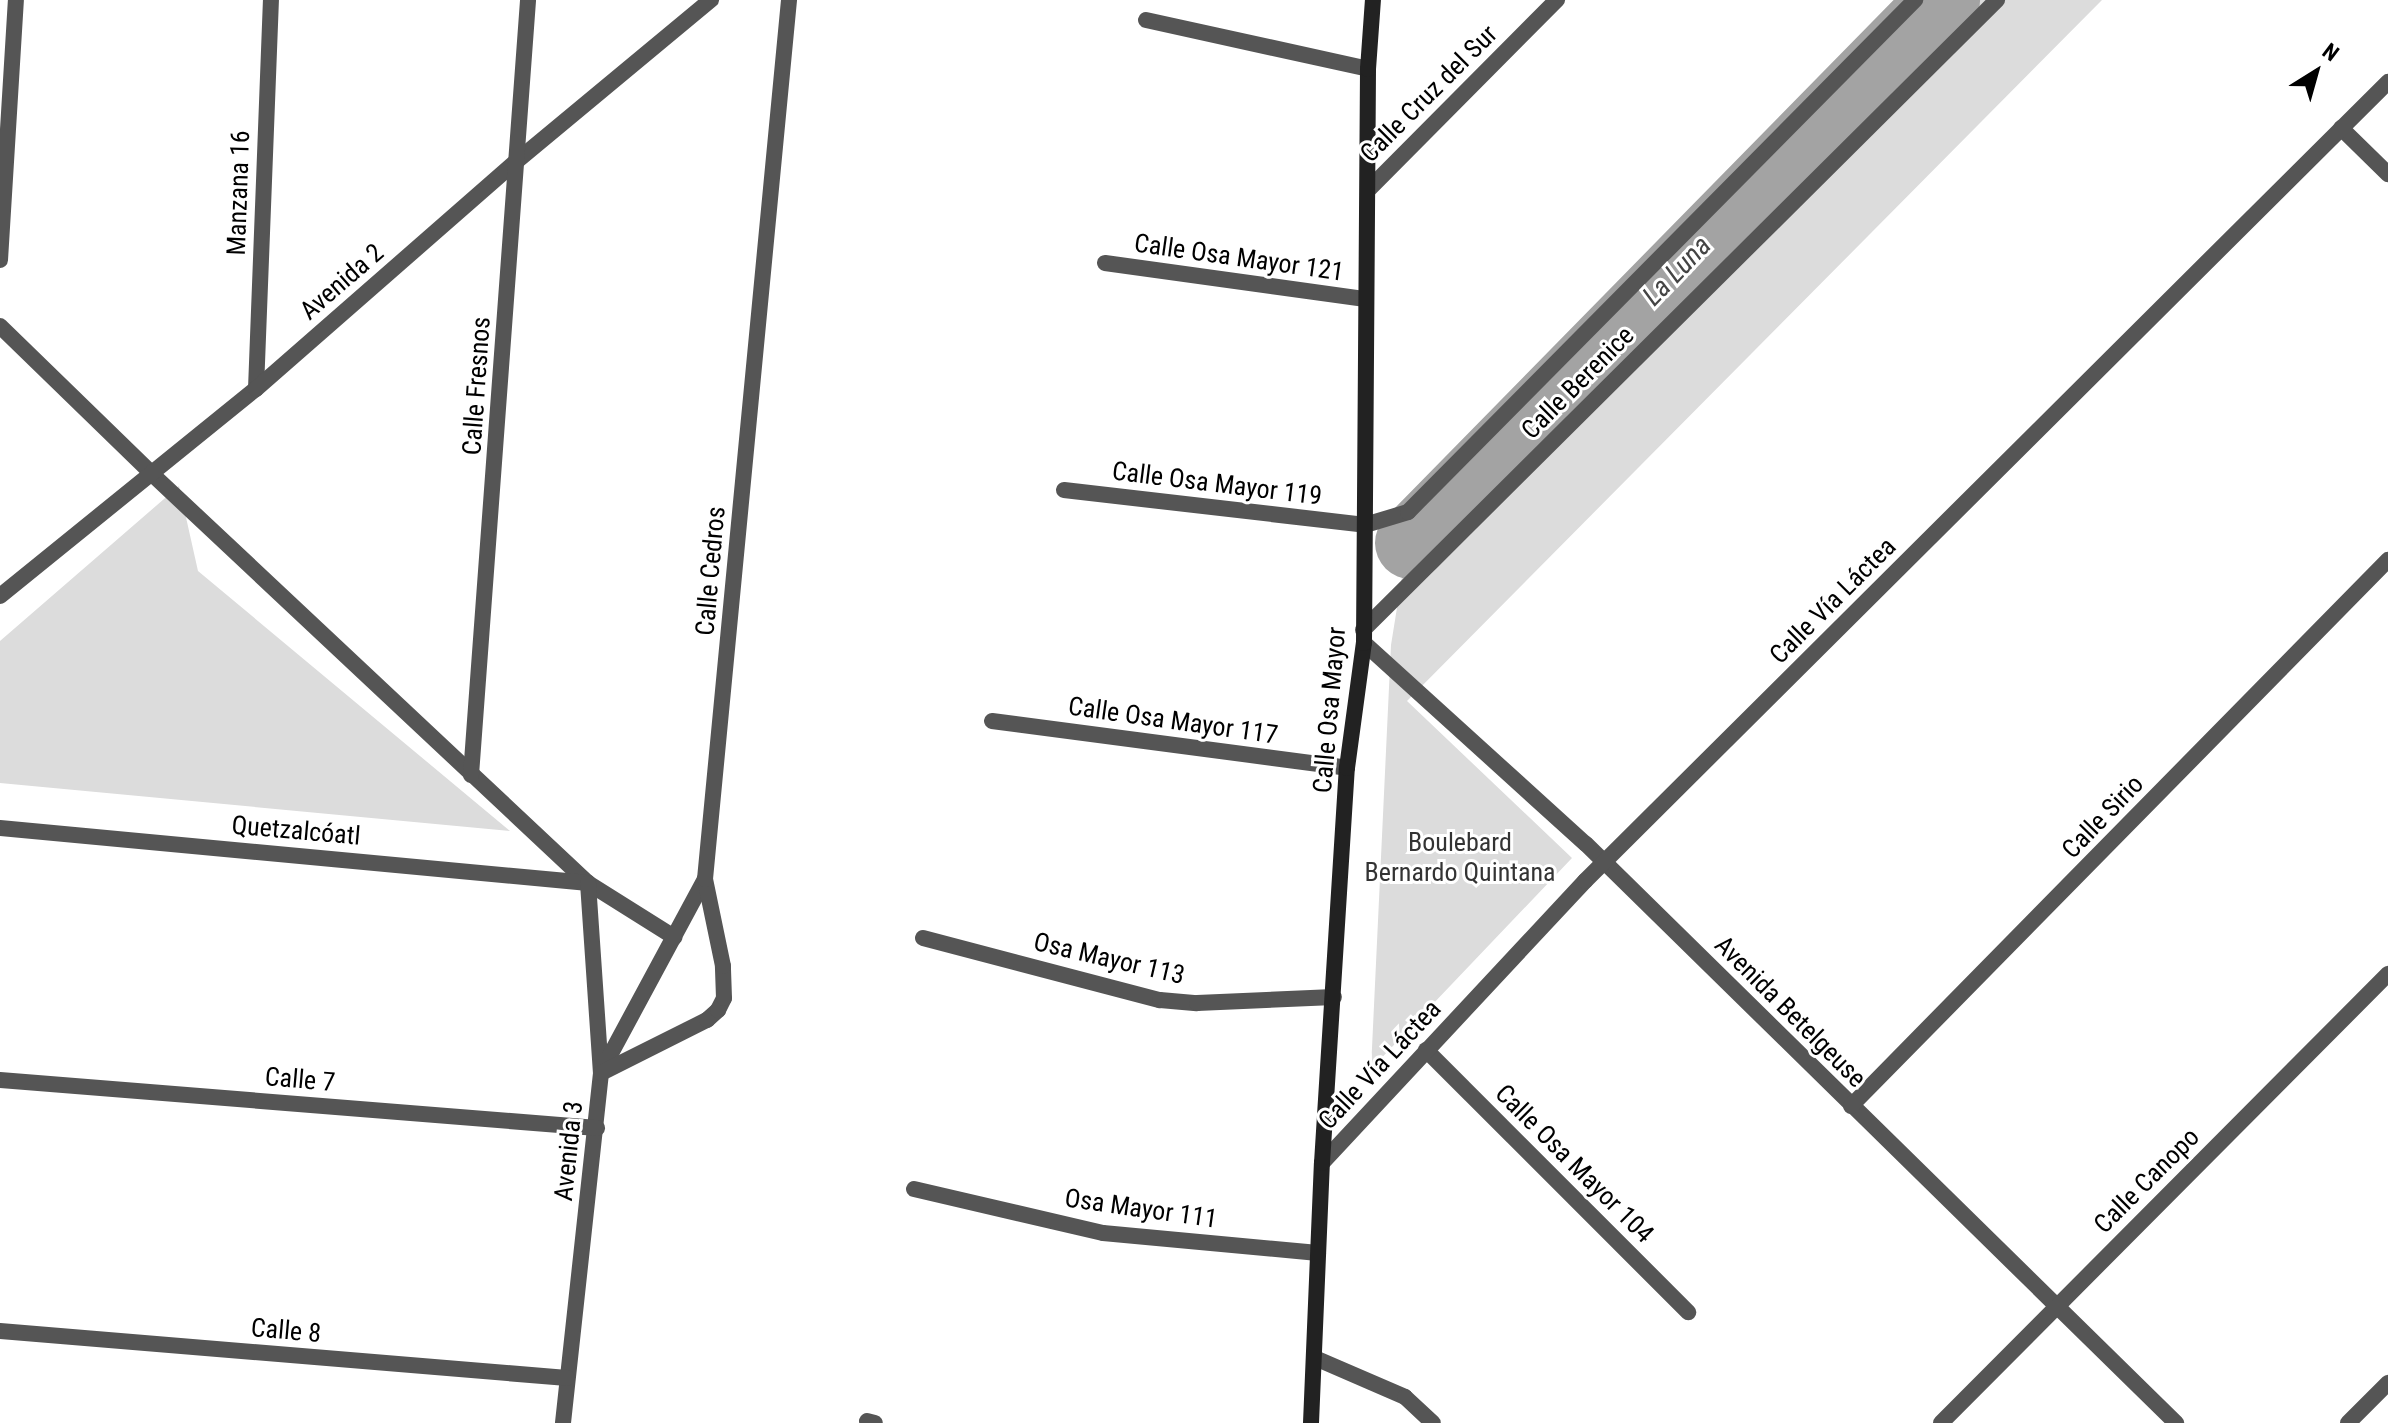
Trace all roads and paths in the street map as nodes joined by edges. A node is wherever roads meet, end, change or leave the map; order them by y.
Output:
1 (16, 0) edge
2 (271, 0) edge
3 (528, 0) edge
4 (711, 0) edge
5 (789, 0) edge
6 (1373, 0) edge
7 (1557, 0) edge
8 (1915, 0) edge
9 (1997, 0) edge
10 (1146, 20) dead end
11 (1368, 69) junction
12 (2388, 82) edge
13 (2341, 128) junction
14 (518, 160) junction
15 (2388, 174) edge
16 (1369, 189) junction
17 (0, 260) edge
18 (1105, 263) dead end
19 (1366, 299) junction
20 (0, 326) edge
21 (256, 389) junction
22 (152, 474) junction
23 (1064, 490) dead end
24 (1365, 525) junction
25 (2388, 560) edge
26 (0, 596) edge
27 (1363, 636) junction
28 (992, 721) dead end
29 (1347, 768) junction
30 (471, 775) junction
31 (0, 828) edge
32 (1604, 862) junction
33 (705, 879) junction
34 (588, 883) junction
35 (674, 937) junction
36 (923, 938) dead end
37 (2388, 974) edge
38 (1334, 997) junction
39 (1426, 1050) junction
40 (601, 1073) junction
41 (0, 1080) edge
42 (1851, 1106) junction
43 (597, 1128) junction
44 (1322, 1163) junction
45 (914, 1189) dead end
46 (1318, 1253) junction
47 (2057, 1305) junction
48 (1688, 1312) dead end
49 (0, 1331) edge
50 (1315, 1358) junction
51 (567, 1378) junction
52 (2388, 1383) edge
53 (563, 1423) edge
54 (1311, 1423) edge
55 (1433, 1423) edge
56 (1941, 1423) edge
57 (2176, 1423) edge
58 (2348, 1423) edge

1 - 17 street
2 - 21 street, Manzana 16
3 - 14 street, Calle Fresnos
4 - 14 street, Avenida 2
5 - 33 street, Calle Cedros
6 - 11 street, Calle Osa Mayor
7 - 16 street, Calle Cruz del Sur
8 - 24 street, Calle Berenice
9 - 27 street, Calle Berenice
10 - 11 street
11 - 16 street, Calle Osa Mayor
12 - 13 street, Calle Vía Láctea
13 - 15 street
13 - 32 street, Calle Vía Láctea
14 - 21 street, Avenida 2
14 - 30 street, Calle Fresnos
16 - 19 street, Calle Osa Mayor
18 - 19 street, Calle Osa Mayor 121
19 - 24 street, Calle Osa Mayor
20 - 22 street
21 - 22 street, Avenida 2
22 - 26 street, Avenida 2
22 - 30 street
23 - 24 street, Calle Osa Mayor 119
24 - 27 street, Calle Osa Mayor
25 - 42 street, Calle Sirio
27 - 29 street, Calle Osa Mayor
27 - 32 street, Avenida Betelgeuse
28 - 29 street, Calle Osa Mayor 117
29 - 38 street, Calle Osa Mayor
30 - 34 street
31 - 34 street, Quetzalcóatl
32 - 39 street, Calle Vía Láctea
32 - 42 street, Avenida Betelgeuse
33 - 35 street
33 - 40 street, Calle Cedros
34 - 35 street
34 - 40 street, Avenida 3
35 - 40 street
36 - 38 street, Osa Mayor 113
37 - 47 street, Calle Canopo
38 - 44 street, Calle Osa Mayor
39 - 44 street, Calle Vía Láctea
39 - 48 street, Calle Osa Mayor 104
40 - 43 street, Avenida 3
41 - 43 street, Calle 7
42 - 47 street, Avenida Betelgeuse
43 - 51 street, Avenida 3
44 - 46 street, Calle Osa Mayor
45 - 46 street, Osa Mayor 111
46 - 50 street, Calle Osa Mayor
47 - 56 street, Calle Canopo
47 - 57 street, Avenida Betelgeuse
49 - 51 street, Calle 8
50 - 54 street, Calle Osa Mayor
50 - 55 street
51 - 53 street, Avenida 3
52 - 58 street

